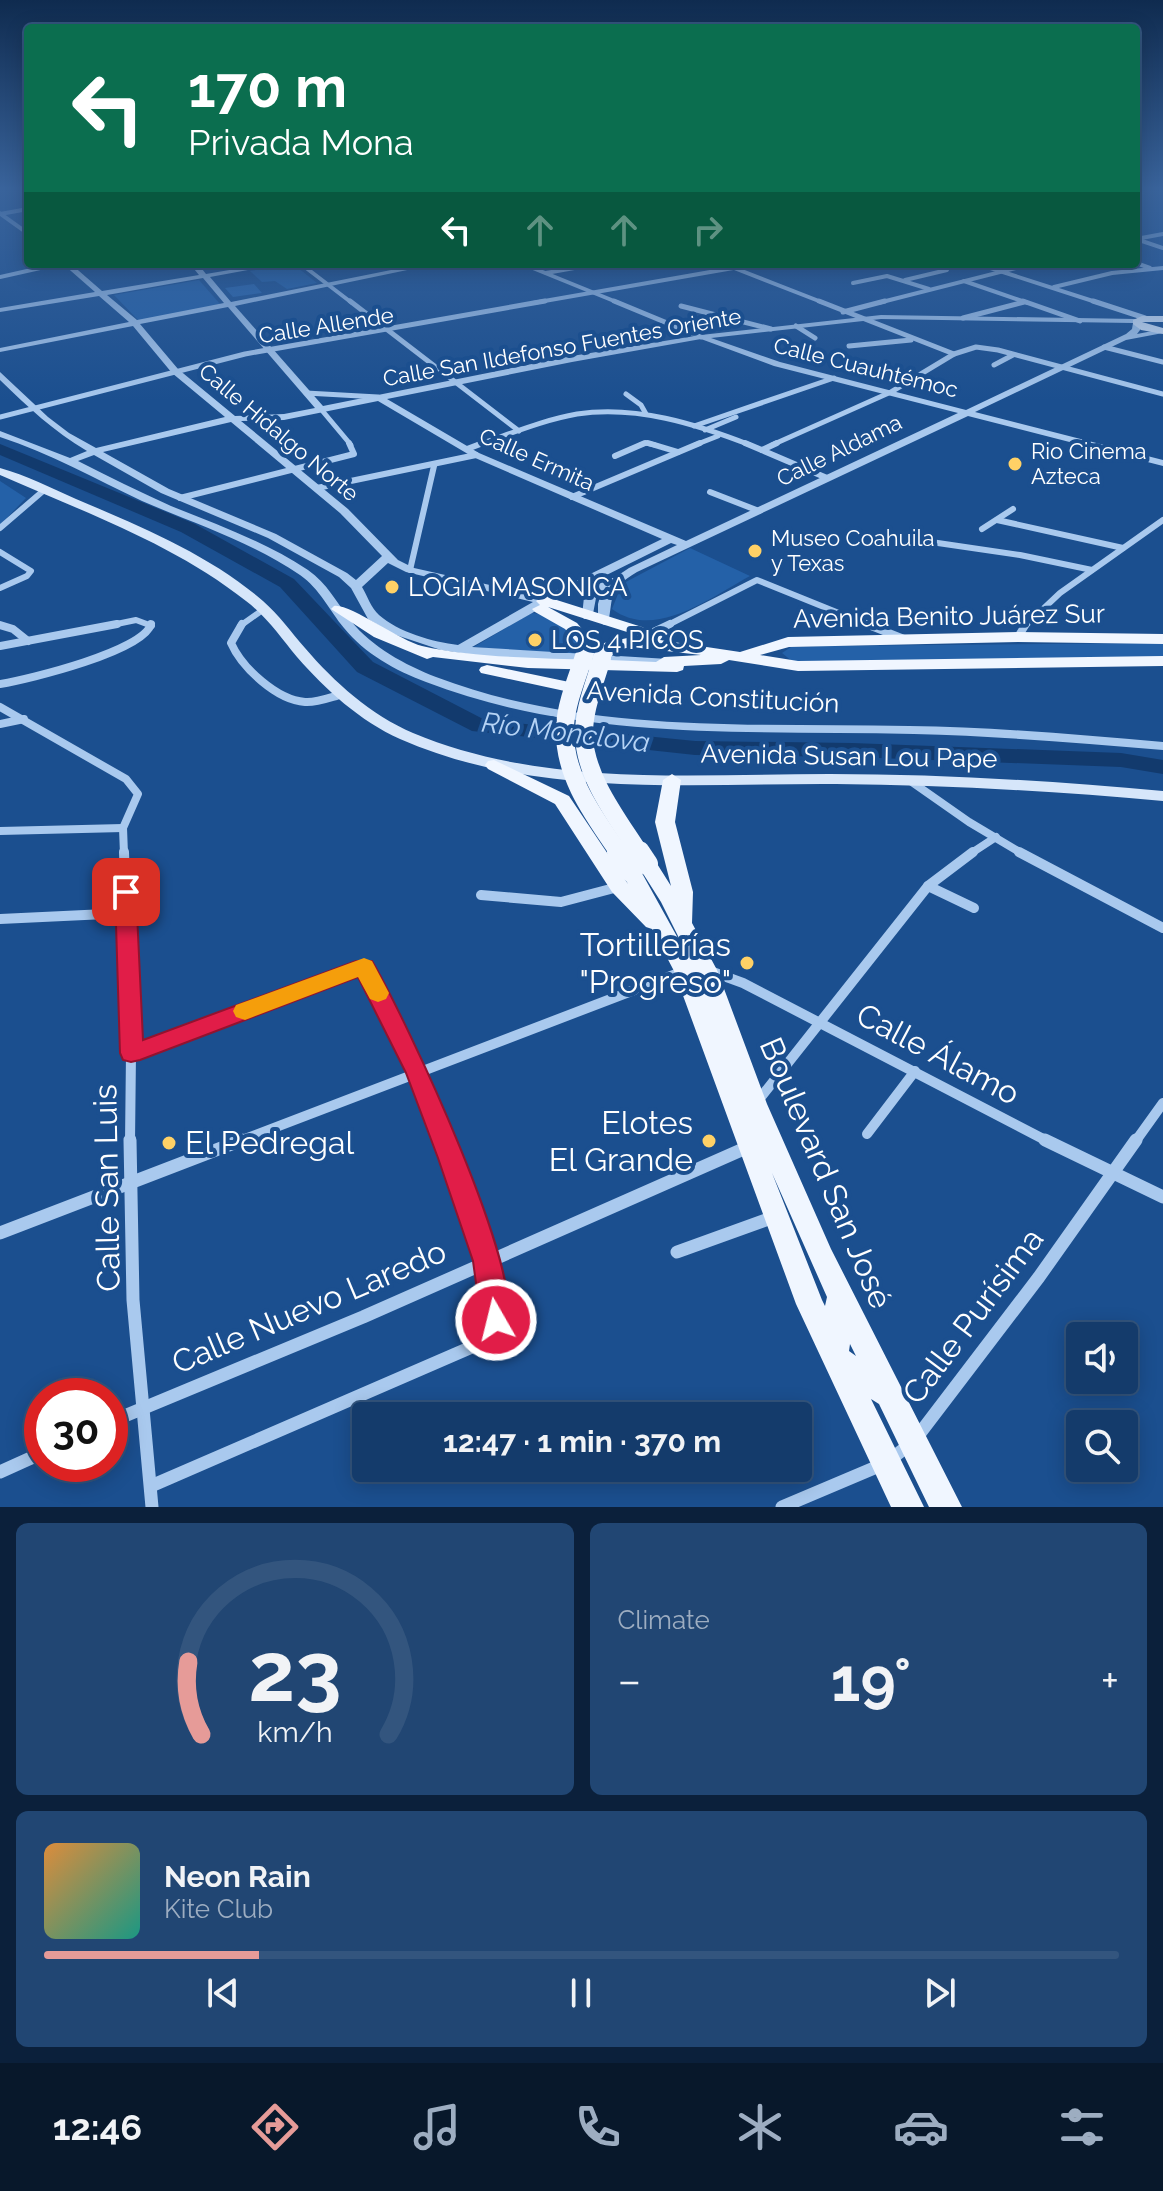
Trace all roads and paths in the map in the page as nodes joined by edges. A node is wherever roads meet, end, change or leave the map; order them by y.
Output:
1 (1140, 264) edge
2 (40, 268) edge
3 (72, 268) edge
4 (197, 268) edge
5 (253, 268) edge
6 (306, 268) edge
7 (412, 268) edge
8 (532, 268) edge
9 (577, 268) edge
10 (734, 268) joint
11 (990, 268) edge
12 (1016, 268) edge
13 (1163, 268) edge
14 (1155, 269) junction
15 (947, 270) dead end
16 (1001, 272) junction
17 (546, 274) junction
18 (204, 276) junction
19 (0, 277) edge
20 (905, 280) junction
21 (964, 281) junction
22 (853, 283) dead end
23 (327, 285) junction
24 (1052, 288) junction
25 (930, 289) junction
26 (102, 294) junction
27 (597, 294) junction
28 (1025, 302) junction
29 (228, 305) junction
30 (681, 306) dead end
31 (0, 310) edge
32 (843, 312) junction
33 (963, 318) junction
34 (860, 319) junction
35 (1163, 319) edge
36 (1081, 321) junction
37 (1139, 321) junction
38 (135, 323) junction
39 (796, 326) junction
40 (771, 329) junction
41 (387, 331) junction
42 (1163, 331) edge
43 (701, 337) junction
44 (815, 338) dead end
45 (1122, 339) junction
46 (916, 340) junction
47 (849, 346) dead end
48 (1104, 347) junction
49 (0, 350) edge
50 (267, 350) junction
51 (954, 354) junction
52 (1014, 355) junction
53 (1163, 362) edge
54 (994, 365) dead end
55 (1059, 367) junction
56 (175, 371) junction
57 (0, 375) edge
58 (834, 378) junction
59 (455, 382) junction
60 (800, 391) junction
61 (891, 392) junction
62 (306, 393) junction
63 (626, 394) dead end
64 (1163, 394) edge
65 (378, 397) junction
66 (320, 408) junction
67 (34, 409) junction
68 (965, 411) junction
69 (646, 414) junction
70 (0, 417) edge
71 (284, 417) junction
72 (235, 419) junction
73 (245, 427) junction
74 (693, 427) junction
75 (519, 431) junction
76 (704, 431) junction
77 (0, 434) edge
78 (719, 435) junction
79 (762, 450) junction
80 (94, 451) junction
81 (471, 452) junction
82 (679, 453) junction
83 (615, 456) dead end
84 (71, 461) junction
85 (1163, 463) edge
86 (434, 466) junction
87 (294, 468) junction
88 (0, 471) edge
89 (827, 478) junction
90 (317, 488) junction
91 (43, 491) junction
92 (710, 492) dead end
93 (572, 497) junction
94 (180, 498) junction
95 (1013, 509) dead end
96 (759, 511) junction
97 (997, 520) junction
98 (1163, 520) edge
99 (0, 528) edge
100 (982, 529) dead end
101 (672, 538) junction
102 (931, 542) dead end
103 (686, 545) junction
104 (1123, 548) junction
105 (0, 552) edge
106 (388, 557) junction
107 (410, 570) junction
108 (633, 570) junction
109 (1092, 570) junction
110 (591, 578) junction
111 (356, 586) junction
112 (0, 588) edge
113 (590, 597) junction
114 (539, 604) junction
115 (264, 609) junction
116 (339, 609) junction
117 (596, 618) junction
118 (0, 625) edge
119 (649, 634) junction
120 (1018, 637) junction
121 (1163, 639) edge
122 (907, 640) junction
123 (28, 641) junction
124 (783, 644) junction
125 (681, 645) junction
126 (0, 646) edge
127 (460, 649) junction
128 (417, 650) junction
129 (592, 651) junction
130 (737, 656) junction
131 (1163, 661) edge
132 (664, 662) junction
133 (792, 665) junction
134 (0, 684) edge
135 (574, 688) junction
136 (343, 694) junction
137 (0, 707) edge
138 (25, 719) junction
139 (0, 724) edge
140 (1163, 746) edge
141 (494, 765) junction
142 (672, 780) junction
143 (908, 780) junction
144 (1163, 796) edge
145 (123, 828) junction
146 (0, 831) edge
147 (996, 837) junction
148 (633, 874) junction
149 (928, 886) junction
150 (481, 895) dead end
151 (974, 908) dead end
152 (127, 913) junction
153 (0, 919) edge
154 (673, 927) junction
155 (1163, 928) edge
156 (695, 971) junction
157 (822, 1023) junction
158 (131, 1053) junction
159 (915, 1071) junction
160 (418, 1073) junction
161 (1163, 1103) edge
162 (746, 1108) junction
163 (867, 1134) dead end
164 (760, 1142) junction
165 (1110, 1174) junction
166 (130, 1184) junction
167 (1163, 1197) edge
168 (776, 1216) junction
169 (0, 1233) edge
170 (677, 1252) dead end
171 (487, 1261) junction
172 (840, 1298) junction
173 (834, 1358) junction
174 (890, 1394) junction
175 (142, 1408) junction
176 (128, 1414) edge
177 (914, 1441) junction
178 (24, 1461) edge
179 (886, 1463) junction
180 (0, 1472) edge
181 (151, 1486) junction
182 (152, 1507) edge
183 (782, 1507) edge
184 (908, 1507) edge
185 (946, 1507) edge

1 - 14 street
2 - 19 street
3 - 26 street, Calle Hidalgo Norte
4 - 18 street
5 - 18 street
6 - 23 street
7 - 23 street
8 - 17 street, Calle Cuauhtémoc
9 - 17 street
10 - 27 street, Calle Allende
10 - 32 street
11 - 16 street
12 - 16 street
13 - 14 street
14 - 24 street
15 - 20 street
16 - 21 street
16 - 24 street
17 - 27 street, Calle Cuauhtémoc
18 - 26 street
18 - 29 street
20 - 22 street
20 - 25 street
21 - 25 street
21 - 28 street
23 - 29 street
23 - 41 street
24 - 37 street
25 - 32 street
26 - 31 street
26 - 38 street, Calle Hidalgo Norte
27 - 41 street, Calle Allende
27 - 43 street, Calle Cuauhtémoc
28 - 33 street
28 - 36 street
29 - 38 street
29 - 50 street
30 - 40 street
32 - 34 street
33 - 34 street, Calle San Ildefonso Fuentes Oriente
33 - 36 street, Calle San Ildefonso Fuentes Oriente
34 - 39 street, Calle San Ildefonso Fuentes Oriente
34 - 46 street
35 - 37 main road
36 - 37 street, Calle San Ildefonso Fuentes Oriente
37 - 42 main road
37 - 45 street, Calle Aldama
38 - 49 street
38 - 56 street, Calle Hidalgo Norte
39 - 40 street, Calle San Ildefonso Fuentes Oriente
39 - 44 street
40 - 43 street, Calle San Ildefonso Fuentes Oriente
41 - 50 street, Calle Allende
41 - 59 street
42 - 45 street, Calle Aldama
43 - 58 street, Calle Cuauhtémoc
43 - 59 street, Calle San Ildefonso Fuentes Oriente
45 - 48 street, Calle Aldama
46 - 47 street
46 - 51 street
48 - 53 street
48 - 55 street, Calle Aldama
50 - 56 street, Calle Allende
50 - 62 street
51 - 52 street
51 - 61 street
52 - 54 street
52 - 55 street
55 - 64 street
55 - 68 street, Calle Aldama
56 - 67 street, Calle Allende
56 - 72 street, Calle Hidalgo Norte
57 - 67 street
58 - 60 street
58 - 61 street, Calle Cuauhtémoc
59 - 65 street, Calle San Ildefonso Fuentes Oriente
59 - 75 street
60 - 74 street
60 - 76 street
61 - 68 street, Calle Cuauhtémoc
61 - 79 street
62 - 65 street
62 - 66 street
63 - 69 street
65 - 66 street, Calle San Ildefonso Fuentes Oriente
65 - 81 street, Calle Ermita
66 - 71 street, Calle San Ildefonso Fuentes Oriente
66 - 87 street
67 - 70 street, Calle Allende
67 - 80 street
68 - 85 street, Calle Cuauhtémoc
68 - 89 street, Calle Aldama
69 - 74 street
69 - 75 street
71 - 72 street, Calle San Ildefonso Fuentes Oriente
71 - 73 street, Calle San Ildefonso Fuentes Oriente
72 - 73 street, Calle Hidalgo Norte
72 - 80 street, Calle San Ildefonso Fuentes Oriente
73 - 87 street, Calle Hidalgo Norte
74 - 76 street
75 - 81 street
76 - 78 street
77 - 84 street, Avenida Constitución
78 - 79 street
78 - 82 street
79 - 89 street
80 - 84 street, Calle San Ildefonso Fuentes Oriente
80 - 94 street
81 - 86 street
81 - 93 street, Calle Ermita
82 - 83 street
82 - 93 street
84 - 116 street, Avenida Constitución
86 - 90 street
86 - 107 street
87 - 90 street, Calle Hidalgo Norte
87 - 94 street
88 - 91 main road, Avenida Susan Lou Pape
89 - 96 street, Calle Aldama
90 - 106 street, Calle Hidalgo Norte
91 - 99 street
91 - 115 main road, Avenida Susan Lou Pape
92 - 96 street
93 - 101 street, Calle Ermita
94 - 111 street
95 - 97 street
96 - 103 street, Calle Aldama
97 - 100 street
97 - 104 street
98 - 104 street
101 - 103 street, Calle Ermita
101 - 110 street
102 - 109 street
103 - 108 street, Calle Aldama
104 - 109 street
105 - 112 street
106 - 107 street, Calle Hidalgo Norte
106 - 111 street
107 - 114 street, Calle Hidalgo Norte
108 - 113 street
108 - 117 street, Calle Aldama
109 - 120 street
110 - 113 street
110 - 114 street
111 - 127 street
113 - 117 street
114 - 117 main road
114 - 127 street
114 - 129 main road
115 - 136 main road, Avenida Susan Lou Pape
115 - 136 street
116 - 128 main road
116 - 140 street, Avenida Constitución
117 - 119 main road
117 - 129 main road
118 - 123 street
119 - 122 street
119 - 125 main road
120 - 121 main road, Avenida Benito Juárez Sur
120 - 122 main road, Avenida Benito Juárez Sur
122 - 124 main road, Avenida Benito Juárez Sur
123 - 126 street
123 - 134 street
124 - 125 main road
124 - 130 main road, Avenida Benito Juárez Sur
124 - 133 main road
125 - 129 main road, Avenida Benito Juárez Sur
125 - 130 main road, Avenida Benito Juárez Sur
125 - 132 main road
127 - 132 street
128 - 133 main road
128 - 135 main road
129 - 135 main road, bridge
129 - 148 main road, bridge
130 - 132 main road
130 - 133 main road, Avenida Benito Juárez Sur
131 - 133 main road, Avenida Benito Juárez Sur
135 - 148 main road, bridge
136 - 141 main road, Avenida Susan Lou Pape
137 - 138 street
138 - 139 street
138 - 145 street, Calle San Luis
141 - 142 main road, Avenida Susan Lou Pape
141 - 148 main road
142 - 143 main road, Avenida Susan Lou Pape
142 - 154 main road
143 - 144 main road, Avenida Susan Lou Pape
143 - 147 street
145 - 146 street
145 - 152 street, Calle San Luis
147 - 149 street
147 - 155 street
148 - 150 street
148 - 154 main road, Boulevard San José
149 - 151 street
149 - 157 street
152 - 153 street
152 - 158 street, Calle San Luis
154 - 156 main road, Boulevard San José
156 - 157 street, Calle Álamo
156 - 160 street
156 - 162 main road, Boulevard San José
157 - 159 street, Calle Álamo
157 - 162 street
158 - 160 street
158 - 166 street, Calle San Luis
159 - 163 street
159 - 165 street, Calle Álamo
160 - 166 street
160 - 171 street
161 - 165 street, Calle Purísima
162 - 164 main road, Boulevard San José
164 - 168 main road, Boulevard San José
164 - 171 street, Calle Nuevo Laredo
164 - 172 main road, Boulevard San José
165 - 167 street, Calle Álamo
165 - 177 street, Calle Purísima
166 - 169 street
166 - 175 street, Calle San Luis
168 - 170 street
168 - 173 main road, Boulevard San José
171 - 175 street, Calle Nuevo Laredo
171 - 181 street
172 - 173 main road
172 - 174 main road, Boulevard San José
173 - 174 main road
173 - 179 main road, Boulevard San José
174 - 177 main road, Boulevard San José
175 - 176 street, Calle Nuevo Laredo
175 - 181 street, Calle San Luis
177 - 179 street, Calle Purísima
177 - 185 main road, Boulevard San José
178 - 180 street
179 - 183 street, Calle Purísima
179 - 184 main road, Boulevard San José
181 - 182 street, Calle San Luis

